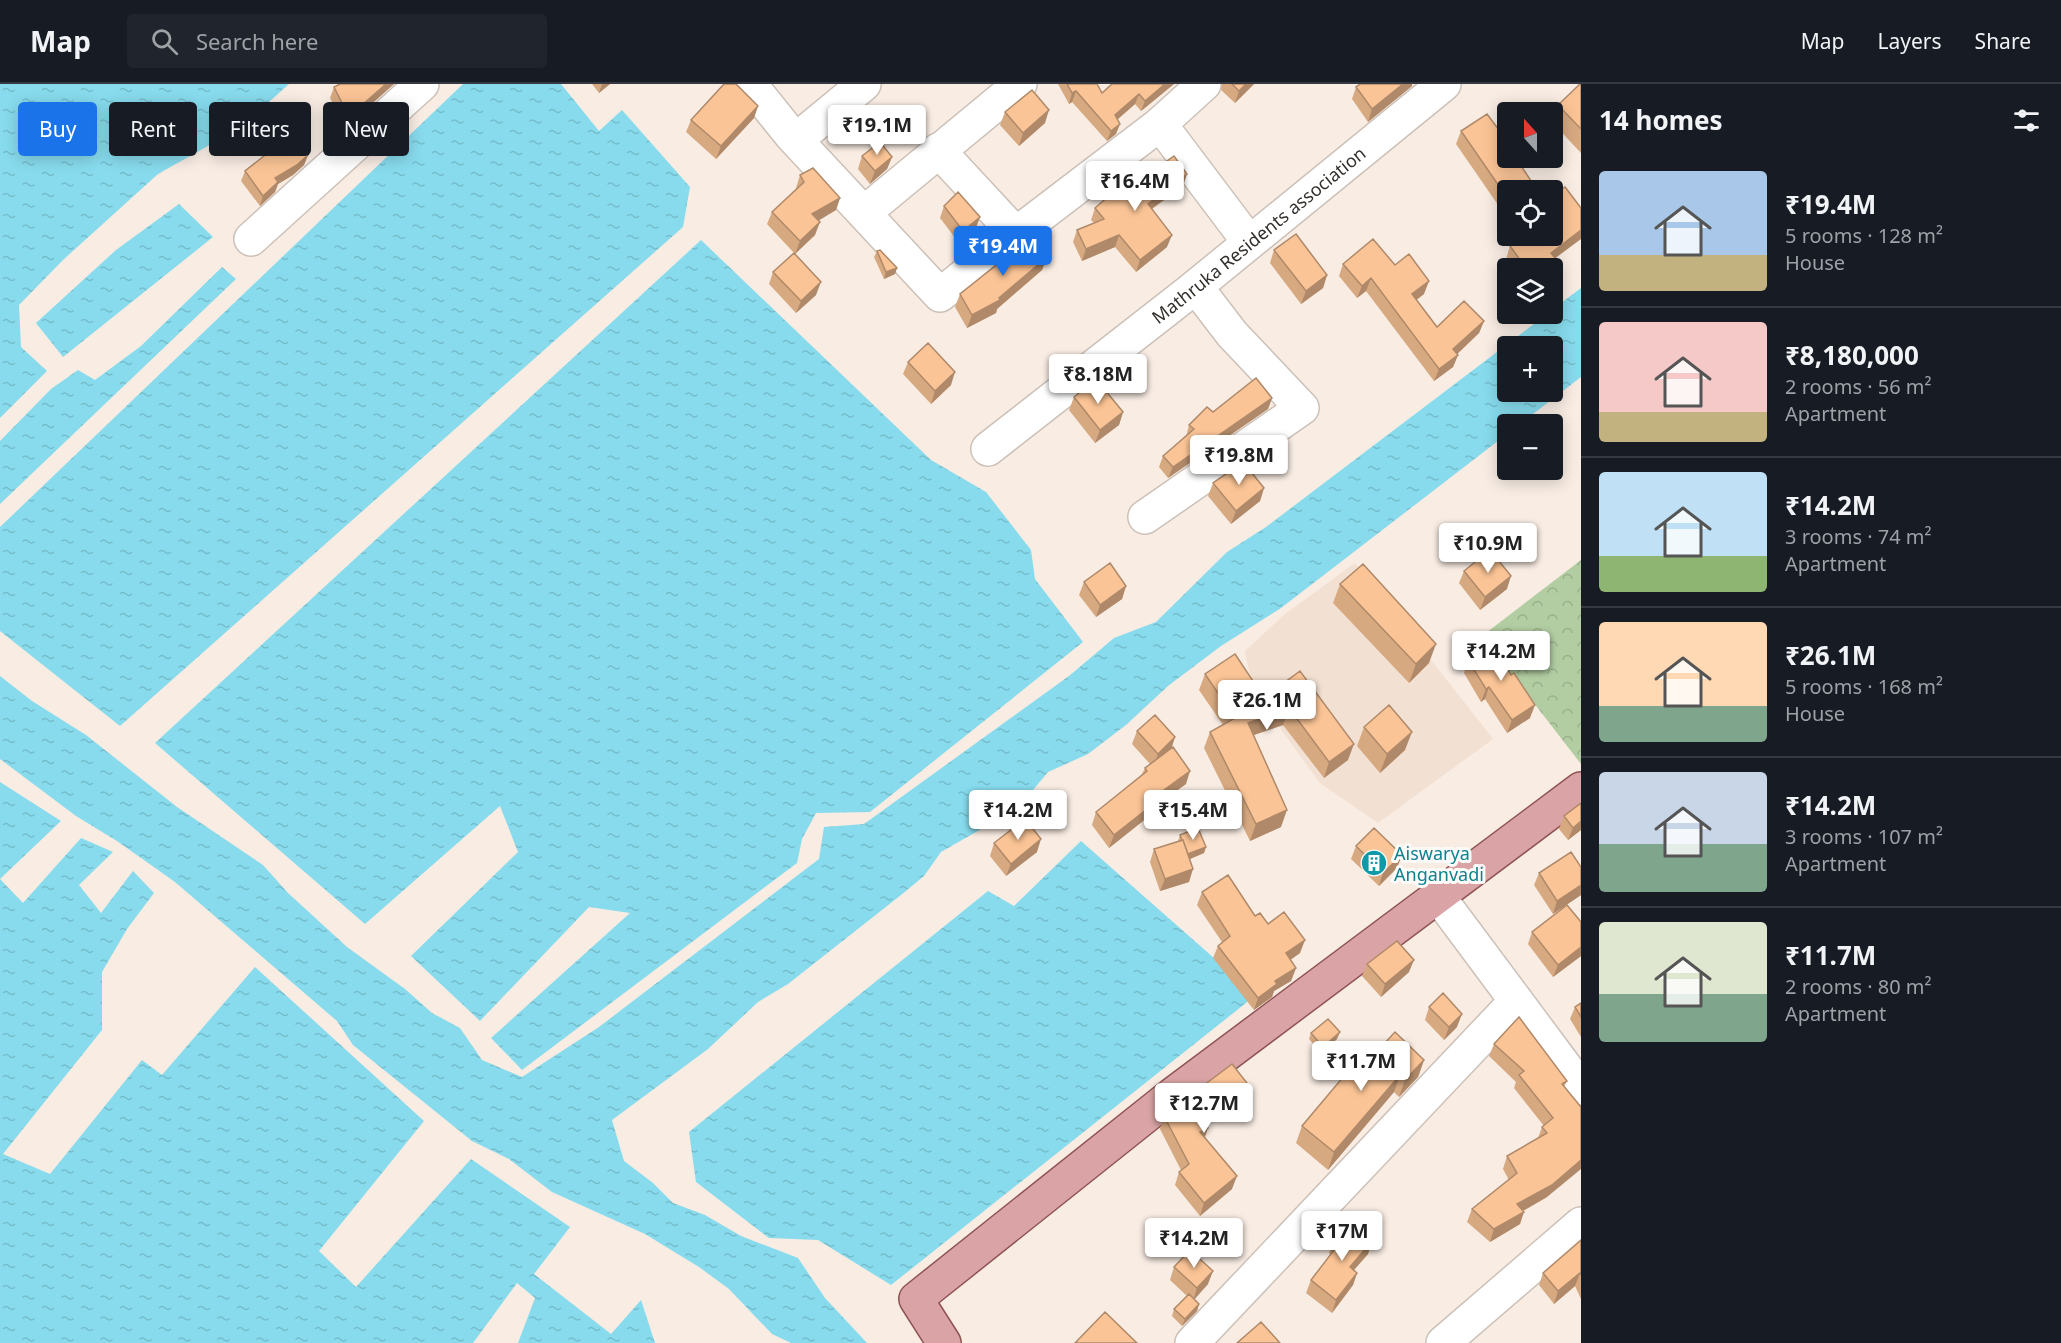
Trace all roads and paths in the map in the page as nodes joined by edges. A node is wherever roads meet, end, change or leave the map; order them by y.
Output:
1 (422, 84) edge
2 (750, 84) edge
3 (864, 84) edge
4 (1020, 84) edge
5 (1204, 84) edge
6 (1444, 84) edge
7 (1160, 124) junction
8 (796, 140) junction
9 (938, 150) junction
10 (864, 213) junction
11 (1016, 234) junction
12 (251, 239) dead end
13 (1249, 242) junction
14 (1196, 287) junction
15 (988, 449) dead end
16 (1144, 518) dead end
17 (1581, 789) edge
18 (1438, 896) junction
19 (1516, 1001) junction
20 (1581, 1088) edge
21 (1581, 1224) edge
22 (944, 1343) edge
23 (1192, 1343) edge
24 (1443, 1343) edge

1 - 12 street
2 - 8 street
3 - 8 street
4 - 9 street
5 - 7 street
6 - 13 street, Mathruka Residents association
7 - 11 street
7 - 13 street
8 - 10 street
9 - 10 street
9 - 11 street
10 - 11 street
13 - 14 street, Mathruka Residents association
14 - 15 street, Mathruka Residents association
14 - 16 street
17 - 18 main road
18 - 19 street
18 - 22 main road
19 - 20 street
19 - 23 street
21 - 24 street

